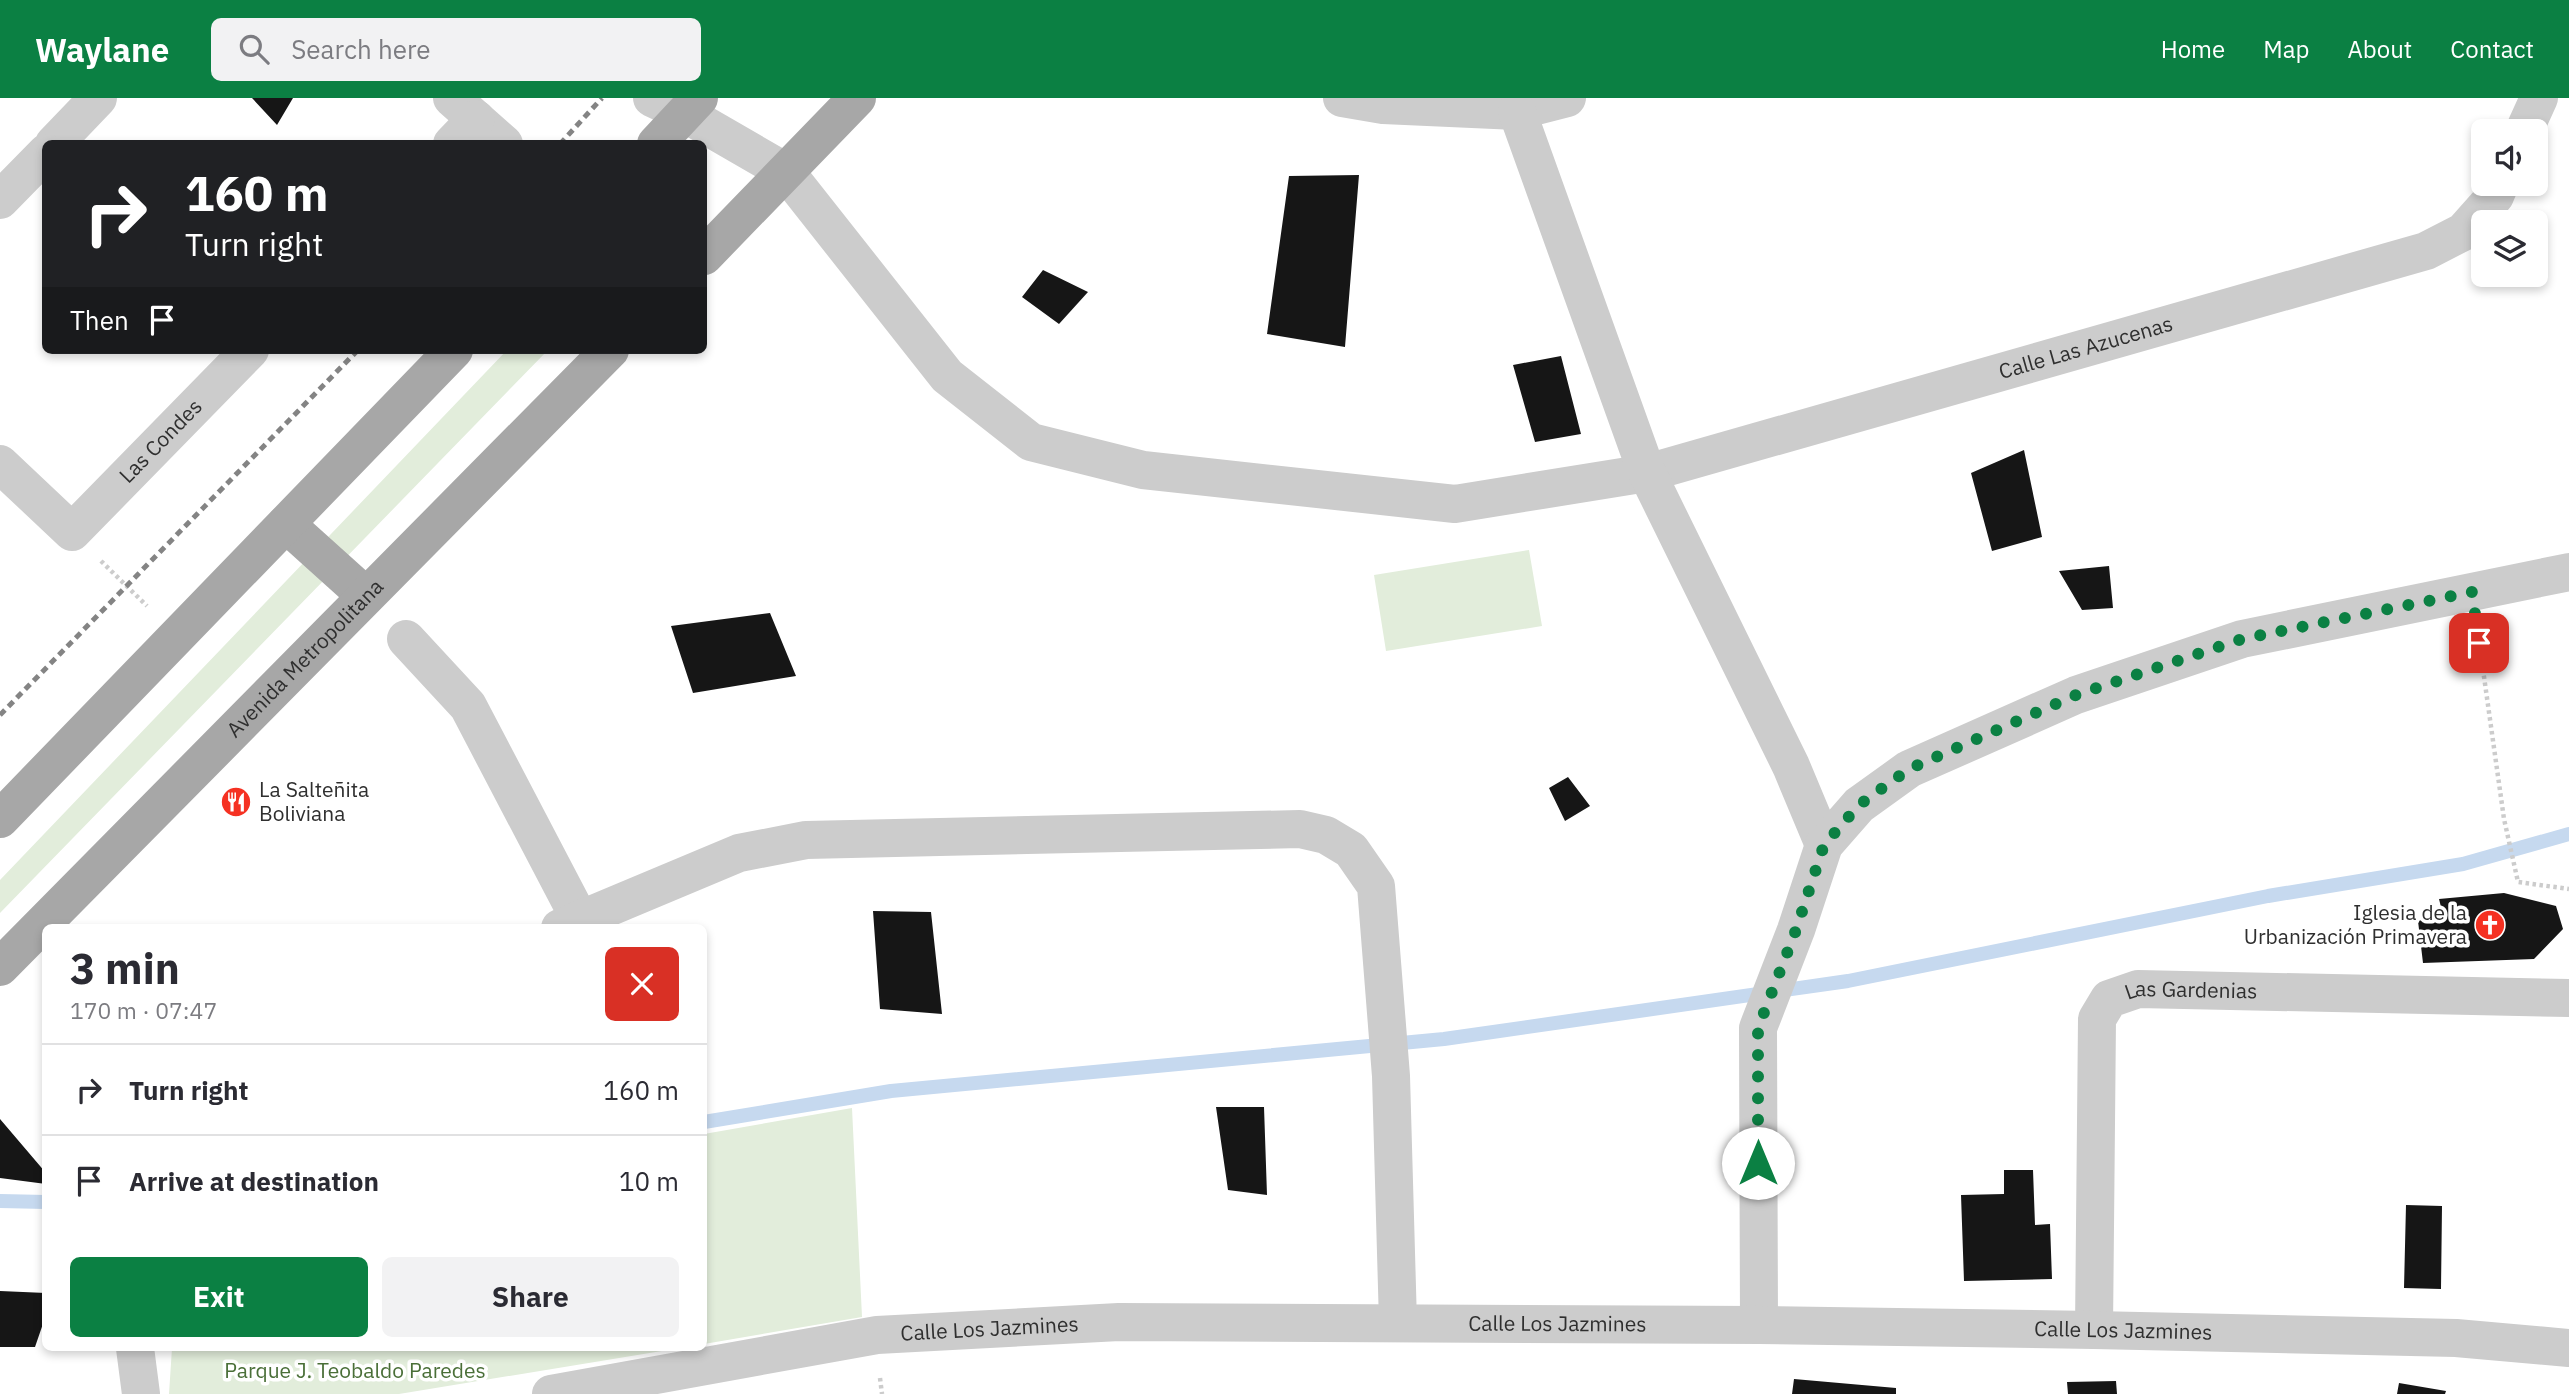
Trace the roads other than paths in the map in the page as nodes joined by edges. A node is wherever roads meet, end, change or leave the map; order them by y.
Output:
1 (98, 98) edge
2 (857, 98) edge
3 (1342, 98) edge
4 (1567, 98) edge
5 (2539, 98) edge
6 (678, 103) edge
7 (1517, 111) junction
8 (2529, 119) edge
9 (460, 120) edge
10 (58, 140) edge
11 (497, 140) edge
12 (658, 140) edge
13 (42, 157) edge
14 (786, 173) junction
15 (2495, 196) edge
16 (0, 200) edge
17 (707, 253) edge
18 (246, 354) edge
19 (450, 354) edge
20 (606, 354) edge
21 (0, 464) edge
22 (1647, 473) junction
23 (286, 524) junction
24 (2569, 572) edge
25 (366, 596) junction
26 (406, 639) dead end
27 (0, 819) edge
28 (1824, 845) junction
29 (570, 923) edge
30 (42, 924) edge
31 (42, 924) edge
32 (0, 967) edge
33 (2569, 998) edge
34 (1398, 1323) junction
35 (1759, 1325) junction
36 (2094, 1330) junction
37 (2569, 1349) edge
38 (135, 1351) edge
39 (141, 1394) edge
40 (551, 1394) edge

1 - 10 street
2 - 14 main road
3 - 7 street
4 - 7 street
5 - 8 street
6 - 12 main road
6 - 14 street
7 - 22 street
9 - 11 street
13 - 16 street
14 - 17 main road
14 - 22 street, Calle Las Azucenas
15 - 22 street, Calle Las Azucenas
18 - 21 street, Las Condes
19 - 23 main road
20 - 25 main road, Avenida Metropolitana
22 - 28 street
23 - 25 main road
23 - 27 main road
24 - 28 street
25 - 31 main road, Avenida Metropolitana
26 - 29 street
28 - 35 street
29 - 34 street
30 - 32 main road, Avenida Metropolitana
33 - 36 street, Las Gardenias
34 - 35 street, Calle Los Jazmines
34 - 40 street, Calle Los Jazmines
35 - 36 street, Calle Los Jazmines
36 - 37 street, Calle Los Jazmines
38 - 39 street

